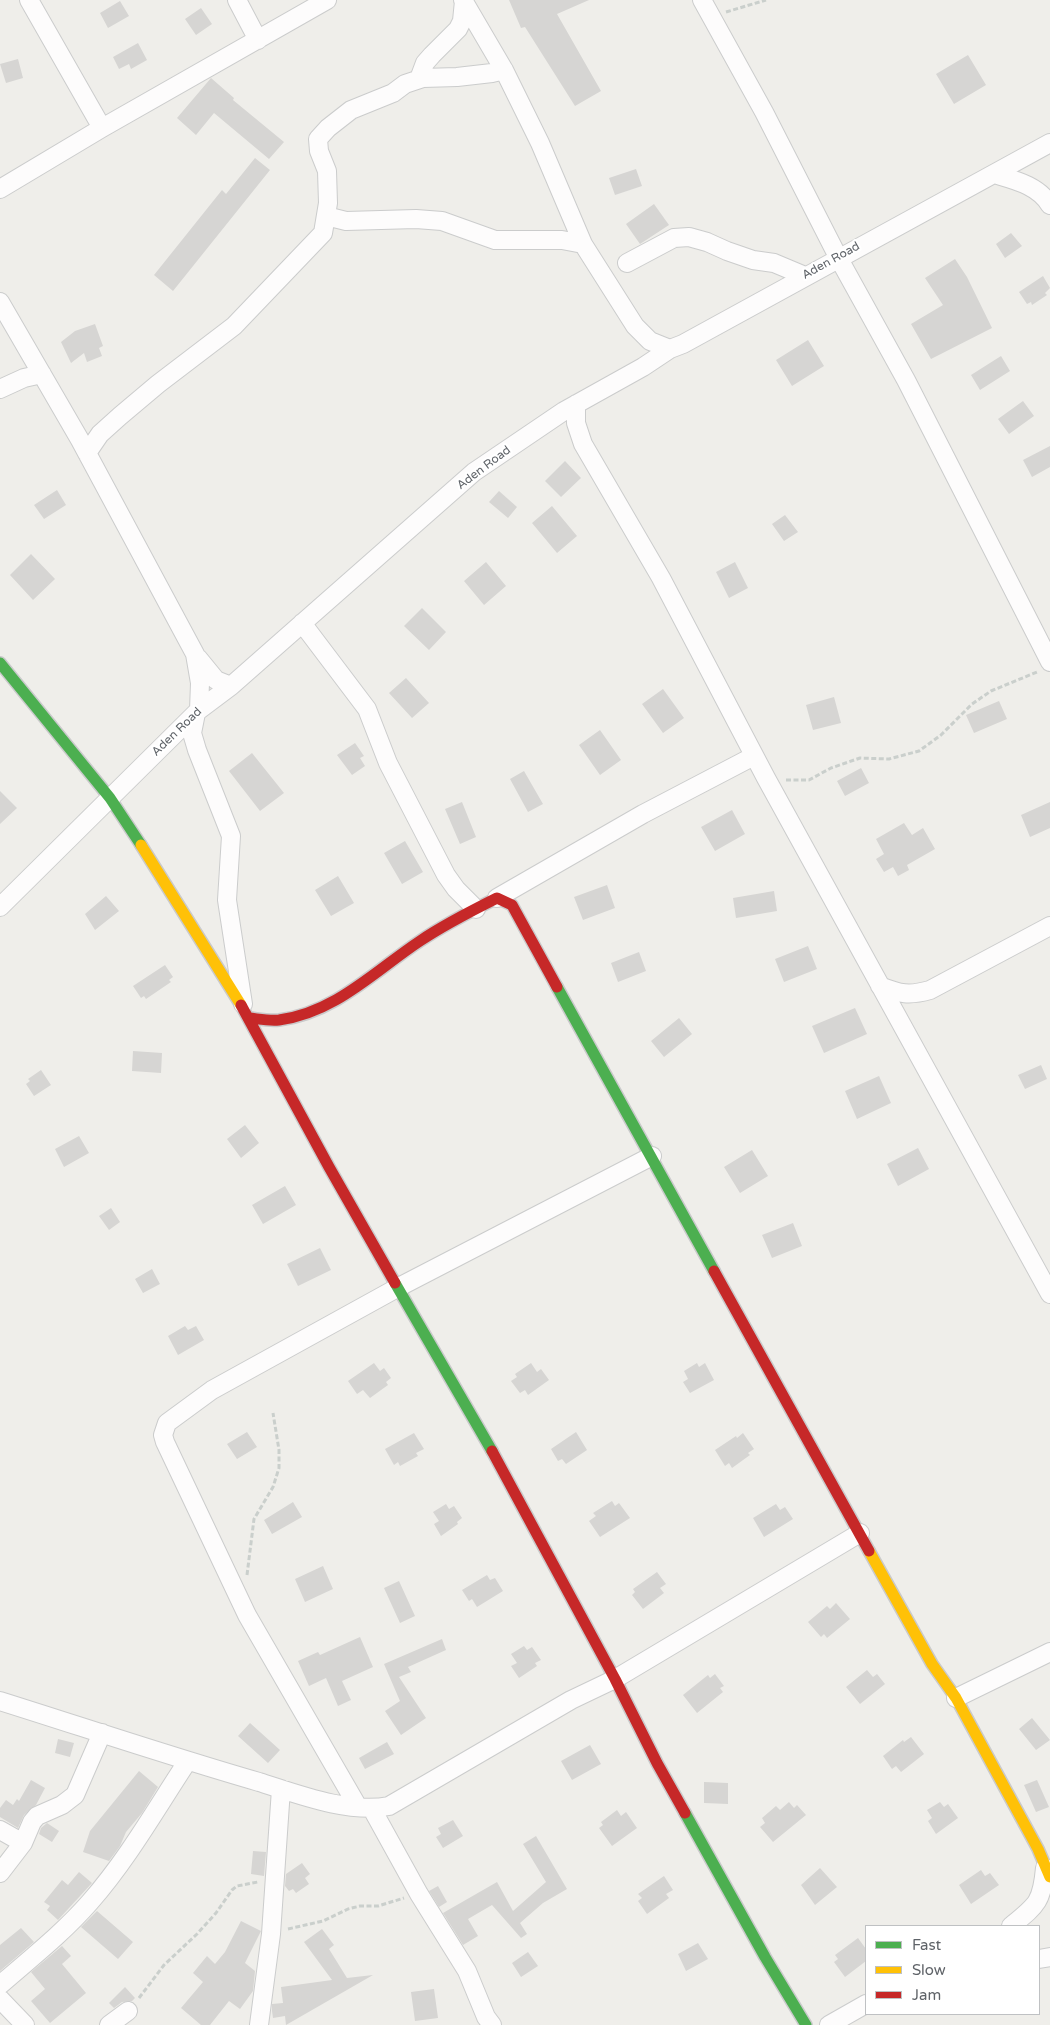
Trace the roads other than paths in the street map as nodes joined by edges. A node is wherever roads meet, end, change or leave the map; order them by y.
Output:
1 (29, 0) edge
2 (237, 0) edge
3 (327, 0) edge
4 (463, 0) edge
5 (702, 0) edge
6 (258, 40) junction
7 (504, 70) junction
8 (419, 80) junction
9 (102, 128) junction
10 (1050, 143) edge
11 (994, 174) junction
12 (0, 189) edge
13 (1050, 205) edge
14 (326, 216) junction
15 (583, 244) junction
16 (838, 258) junction
17 (627, 263) dead end
18 (805, 276) junction
19 (0, 302) edge
20 (670, 349) junction
21 (42, 374) junction
22 (0, 389) edge
23 (576, 404) junction
24 (87, 453) junction
25 (302, 623) junction
26 (195, 654) junction
27 (0, 663) edge
28 (1045, 667) edge
29 (231, 686) junction
30 (197, 711) junction
31 (754, 756) junction
32 (110, 798) junction
33 (497, 898) junction
34 (0, 907) edge
35 (476, 909) junction
36 (1050, 926) edge
37 (880, 986) junction
38 (246, 1013) junction
39 (652, 1156) junction
40 (397, 1288) junction
41 (1050, 1294) edge
42 (860, 1533) junction
43 (1050, 1652) edge
44 (615, 1679) junction
45 (956, 1698) junction
46 (0, 1700) edge
47 (102, 1733) junction
48 (187, 1762) junction
49 (281, 1789) junction
50 (365, 1808) junction
51 (0, 1830) edge
52 (23, 1843) junction
53 (0, 1873) edge
54 (1047, 1873) edge
55 (1012, 1925) edge
56 (0, 1985) edge
57 (0, 1999) edge
58 (865, 2005) edge
59 (128, 2011) road end
60 (25, 2025) edge
61 (109, 2025) edge
62 (259, 2025) edge
63 (492, 2025) edge
64 (806, 2025) edge
65 (830, 2025) edge

1 - 9 street
2 - 6 street
3 - 6 street
4 - 7 street
4 - 8 street
5 - 16 street
6 - 9 street
7 - 8 street
7 - 15 street
8 - 14 street
9 - 12 street
10 - 11 street, Aden Road
11 - 13 street
11 - 16 street, Aden Road
14 - 15 street
14 - 24 street
15 - 20 street
16 - 18 street, Aden Road
16 - 28 street
17 - 18 street
18 - 20 street, Aden Road
19 - 21 street
20 - 23 street, Aden Road
21 - 22 street
21 - 24 street
23 - 25 street, Aden Road
23 - 31 street
24 - 26 street
25 - 29 street, Aden Road
25 - 35 street
26 - 29 street
26 - 30 street
27 - 32 street
29 - 30 street, Aden Road
30 - 32 street, Aden Road
30 - 38 street
31 - 33 street
31 - 37 street
32 - 34 street, Aden Road
32 - 38 street
33 - 35 street
33 - 39 street
35 - 38 street
36 - 37 street
37 - 41 street
38 - 40 street
39 - 40 street
39 - 42 street
40 - 44 street
40 - 50 street
42 - 44 street
42 - 45 street
43 - 45 street
44 - 50 street
44 - 64 street
45 - 54 street
46 - 47 street
47 - 48 street
47 - 52 street
48 - 49 street
48 - 56 street
49 - 50 street
49 - 62 street
50 - 63 street
51 - 52 street
52 - 53 street
54 - 55 street
57 - 60 street
58 - 65 street
59 - 61 street

